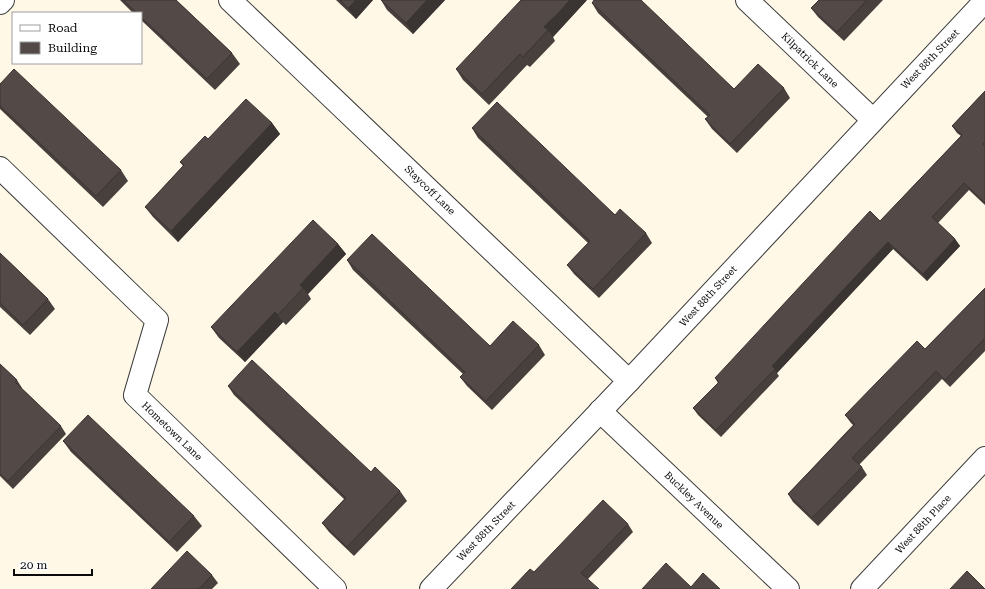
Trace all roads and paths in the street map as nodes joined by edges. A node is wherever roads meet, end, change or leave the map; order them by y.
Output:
1 (3, 0) edge
2 (230, 0) edge
3 (747, 0) edge
4 (985, 1) edge
5 (0, 3) edge
6 (873, 120) junction
7 (0, 168) edge
8 (629, 381) junction
9 (600, 411) junction
10 (985, 458) edge
11 (335, 589) edge
12 (431, 589) edge
13 (788, 589) edge
14 (862, 589) edge

1 - 5 street
2 - 8 street, Staycoff Lane
3 - 6 street, Kilpatrick Lane
4 - 6 street, West 88th Street
6 - 8 street, West 88th Street
7 - 11 street, Hometown Lane
8 - 9 street, West 88th Street
9 - 12 street, West 88th Street
9 - 13 street, Buckley Avenue
10 - 14 street, West 88th Place

